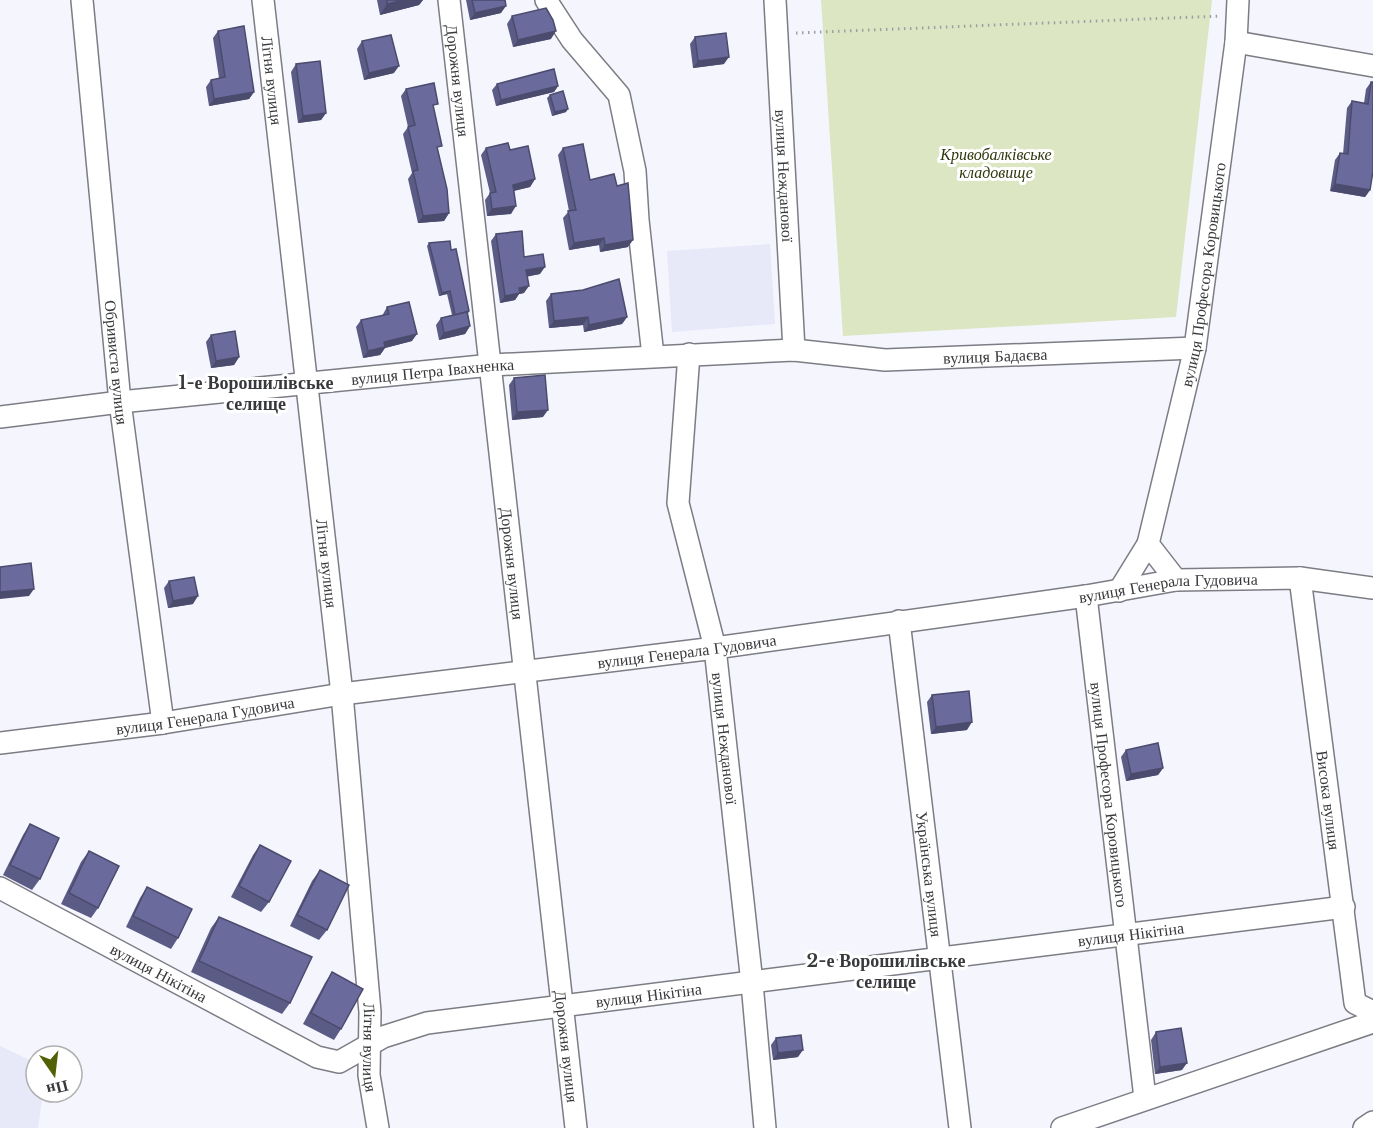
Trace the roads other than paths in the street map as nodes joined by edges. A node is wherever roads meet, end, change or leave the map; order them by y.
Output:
1 (82, 0) edge
2 (263, 0) edge
3 (449, 0) edge
4 (546, 0) edge
5 (775, 0) edge
6 (1238, 8) edge
7 (1236, 42) junction
8 (1373, 66) edge
9 (1195, 348) junction
10 (794, 350) junction
11 (689, 354) junction
12 (653, 356) junction
13 (492, 365) junction
14 (306, 383) junction
15 (120, 402) junction
16 (0, 417) edge
17 (1148, 544) junction
18 (1300, 578) junction
19 (1176, 580) junction
20 (1373, 588) edge
21 (1119, 591) junction
22 (1086, 596) junction
23 (899, 621) junction
24 (715, 648) junction
25 (527, 671) junction
26 (342, 694) junction
27 (163, 723) junction
28 (0, 743) edge
29 (0, 888) edge
30 (1344, 907) junction
31 (1126, 936) junction
32 (938, 958) junction
33 (752, 983) junction
34 (564, 1004) junction
35 (1373, 1012) edge
36 (1373, 1022) edge
37 (369, 1044) junction
38 (1145, 1098) junction
39 (1373, 1122) edge
40 (378, 1128) edge
41 (576, 1128) edge
42 (765, 1128) edge
43 (960, 1128) edge
44 (1062, 1128) edge
45 (1364, 1128) edge

1 - 15 street, Обривиста вулиця
2 - 14 street, Літня вулиця
3 - 13 street, Дорожня вулиця
4 - 12 street
5 - 10 street, вулиця Нежданової
6 - 7 street, вулиця Професора Коровицького
7 - 8 street
7 - 9 street, вулиця Професора Коровицького
9 - 10 street, вулиця Бадаєва
9 - 17 street, вулиця Професора Коровицького
10 - 11 street, вулиця Петра Івахненка
11 - 12 street, вулиця Петра Івахненка
11 - 24 street, вулиця Нежданової
12 - 13 street, вулиця Петра Івахненка
13 - 14 street, вулиця Петра Івахненка
13 - 25 street, Дорожня вулиця
14 - 15 street, вулиця Петра Івахненка
14 - 26 street, Літня вулиця
15 - 16 street, вулиця Петра Івахненка
15 - 27 street, Обривиста вулиця
17 - 19 street
17 - 21 street, вулиця Професора Коровицького
18 - 19 street, вулиця Генерала Гудовича
18 - 20 street, вулиця Генерала Гудовича
18 - 30 street, Висока вулиця
19 - 21 street, вулиця Генерала Гудовича
21 - 22 street, вулиця Генерала Гудовича
22 - 23 street, вулиця Генерала Гудовича
22 - 31 street, вулиця Професора Коровицького
23 - 24 street, вулиця Генерала Гудовича
23 - 32 street, Українська вулиця
24 - 25 street, вулиця Генерала Гудовича
24 - 33 street, вулиця Нежданової
25 - 26 street, вулиця Генерала Гудовича
25 - 34 street, Дорожня вулиця
26 - 27 street, вулиця Генерала Гудовича
26 - 37 street, Літня вулиця
27 - 28 street, вулиця Генерала Гудовича
29 - 37 street, вулиця Нікітіна
30 - 31 street, вулиця Нікітіна
30 - 35 street, Висока вулиця
31 - 32 street, вулиця Нікітіна
31 - 38 street, вулиця Професора Коровицького
32 - 33 street, вулиця Нікітіна
32 - 43 street, Українська вулиця
33 - 34 street, вулиця Нікітіна
33 - 42 street, вулиця Нежданової
34 - 37 street, вулиця Нікітіна
34 - 41 street, Дорожня вулиця
36 - 38 street
37 - 40 street, Літня вулиця
38 - 44 street
39 - 45 street

